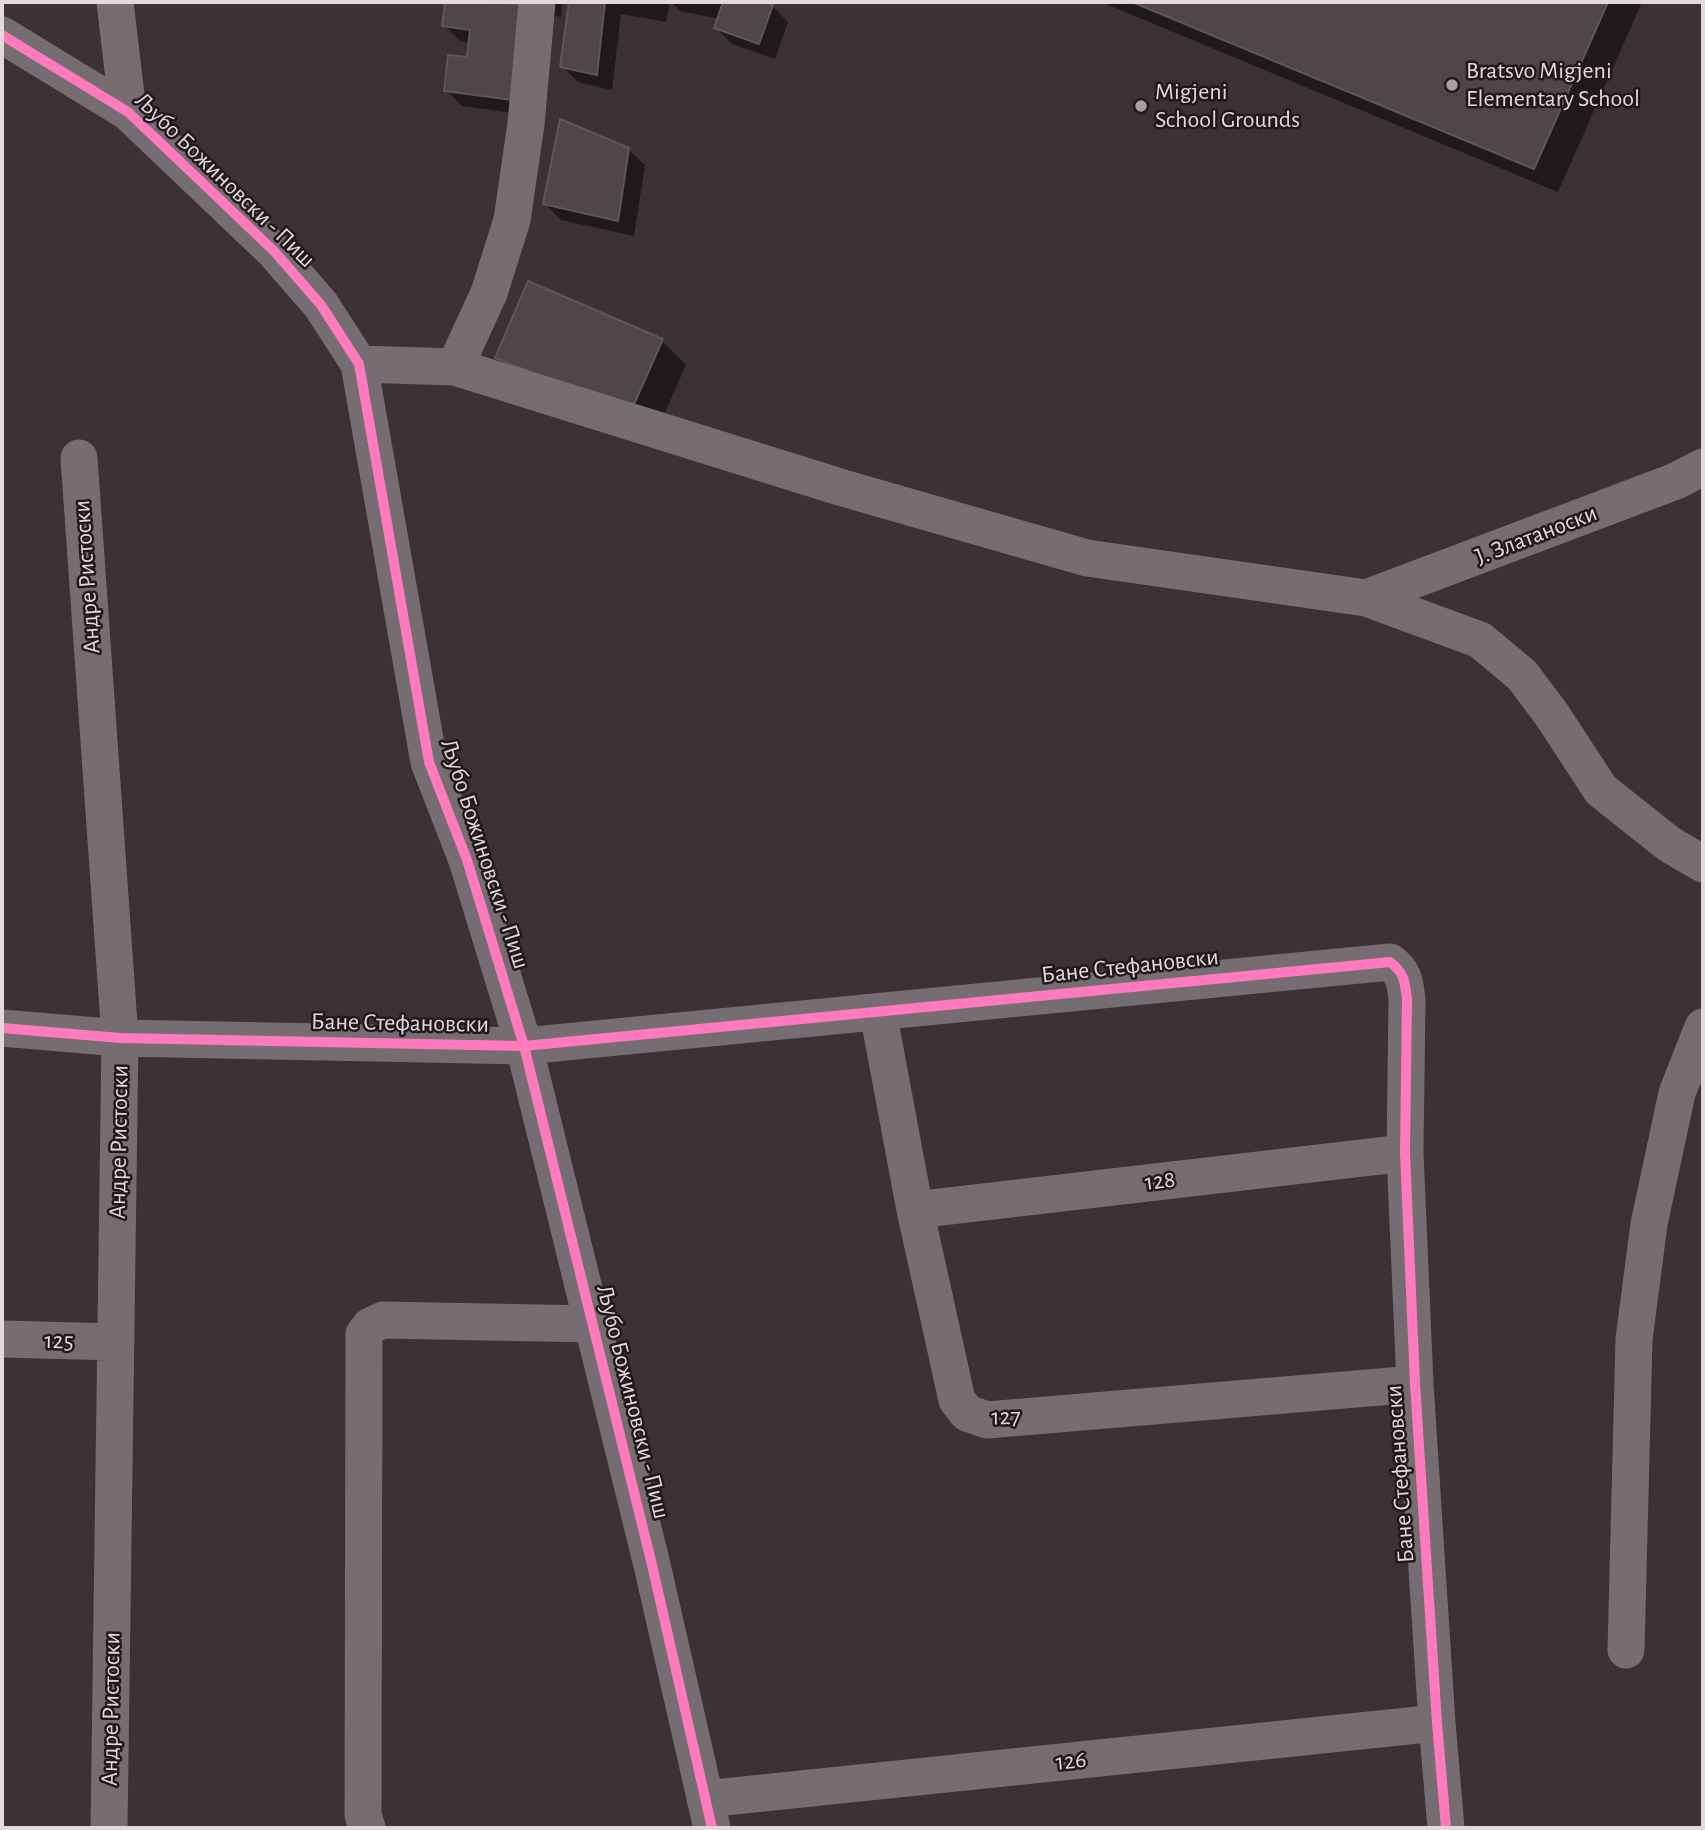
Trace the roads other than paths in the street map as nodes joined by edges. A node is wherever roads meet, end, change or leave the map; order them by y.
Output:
1 (115, 2) edge
2 (537, 2) edge
3 (2, 35) edge
4 (128, 112) junction
5 (359, 364) junction
6 (455, 367) junction
7 (79, 458) dead end
8 (1703, 467) edge
9 (1366, 598) junction
10 (1703, 864) edge
11 (878, 1012) junction
12 (1703, 1027) edge
13 (2, 1028) edge
14 (120, 1038) junction
15 (524, 1046) junction
16 (1405, 1153) junction
17 (915, 1210) junction
18 (592, 1324) junction
19 (2, 1339) edge
20 (116, 1342) junction
21 (1415, 1384) junction
22 (1626, 1650) dead end
23 (1437, 1723) junction
24 (708, 1814) edge
25 (109, 1828) edge
26 (367, 1828) edge
27 (1446, 1828) edge

1 - 4 street
2 - 6 street
3 - 4 street, Љубо Божиновски - Пиш
4 - 5 street, Љубо Божиновски - Пиш
5 - 6 street
5 - 15 street, Љубо Божиновски - Пиш
6 - 9 street
7 - 14 street, Андре Ристоски
8 - 9 street, Ј. Златаноски
9 - 10 street
11 - 15 street, Бане Стефановски
11 - 16 street, Бане Стефановски
11 - 17 street, 127
12 - 22 street
13 - 14 street, Бане Стефановски
14 - 15 street, Бане Стефановски
14 - 20 street, Андре Ристоски
15 - 18 street, Љубо Божиновски - Пиш
16 - 17 street, 128
16 - 21 street, Бане Стефановски
17 - 21 street, 127
18 - 24 street, Љубо Божиновски - Пиш
18 - 26 street
19 - 20 street, 125
20 - 25 street, Андре Ристоски
21 - 23 street, Бане Стефановски
23 - 24 street, 126
23 - 27 street, Бане Стефановски

